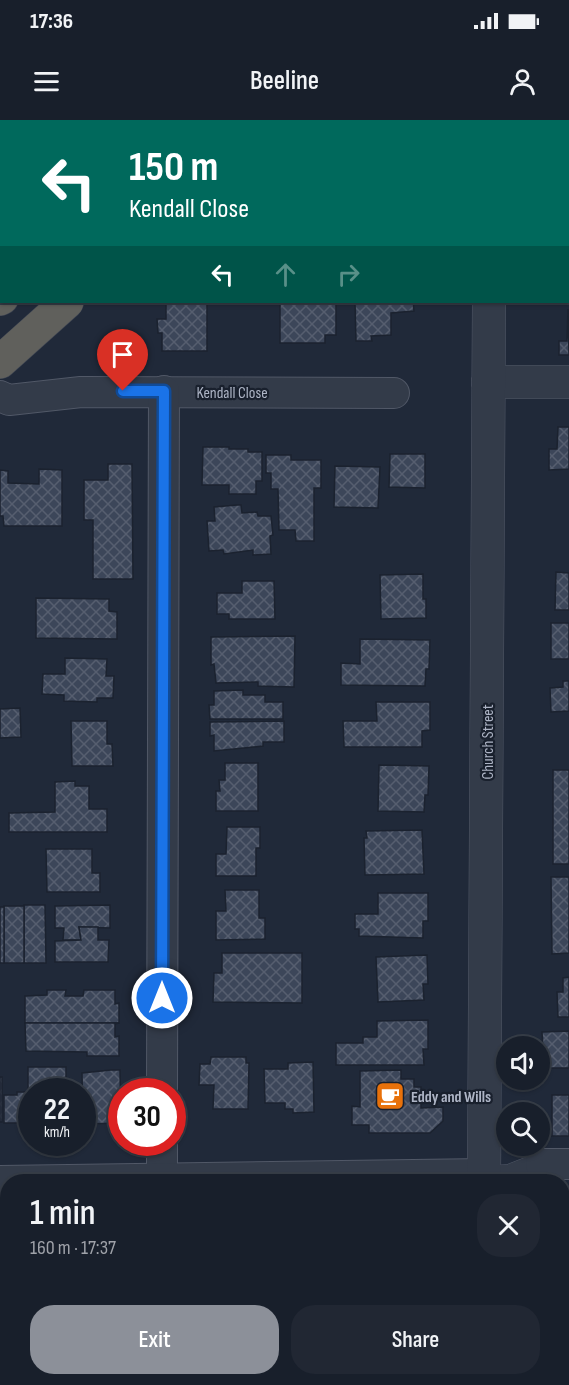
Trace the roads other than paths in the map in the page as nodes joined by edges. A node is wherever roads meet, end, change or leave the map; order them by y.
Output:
1 (66, 303) edge
2 (489, 303) edge
3 (0, 362) edge
4 (488, 382) junction
5 (569, 382) edge
6 (164, 391) junction
7 (394, 393) dead end
8 (4, 398) edge
9 (162, 1078) edge
10 (162, 1156) edge
11 (555, 1164) edge
12 (162, 1174) edge
13 (484, 1174) edge
14 (501, 1174) edge

1 - 3 highway
2 - 4 street, Church Street
4 - 5 street
4 - 13 street, Church Street
6 - 7 street, Kendall Close
6 - 8 street, Kendall Close
6 - 9 street
10 - 12 street
11 - 14 lane

